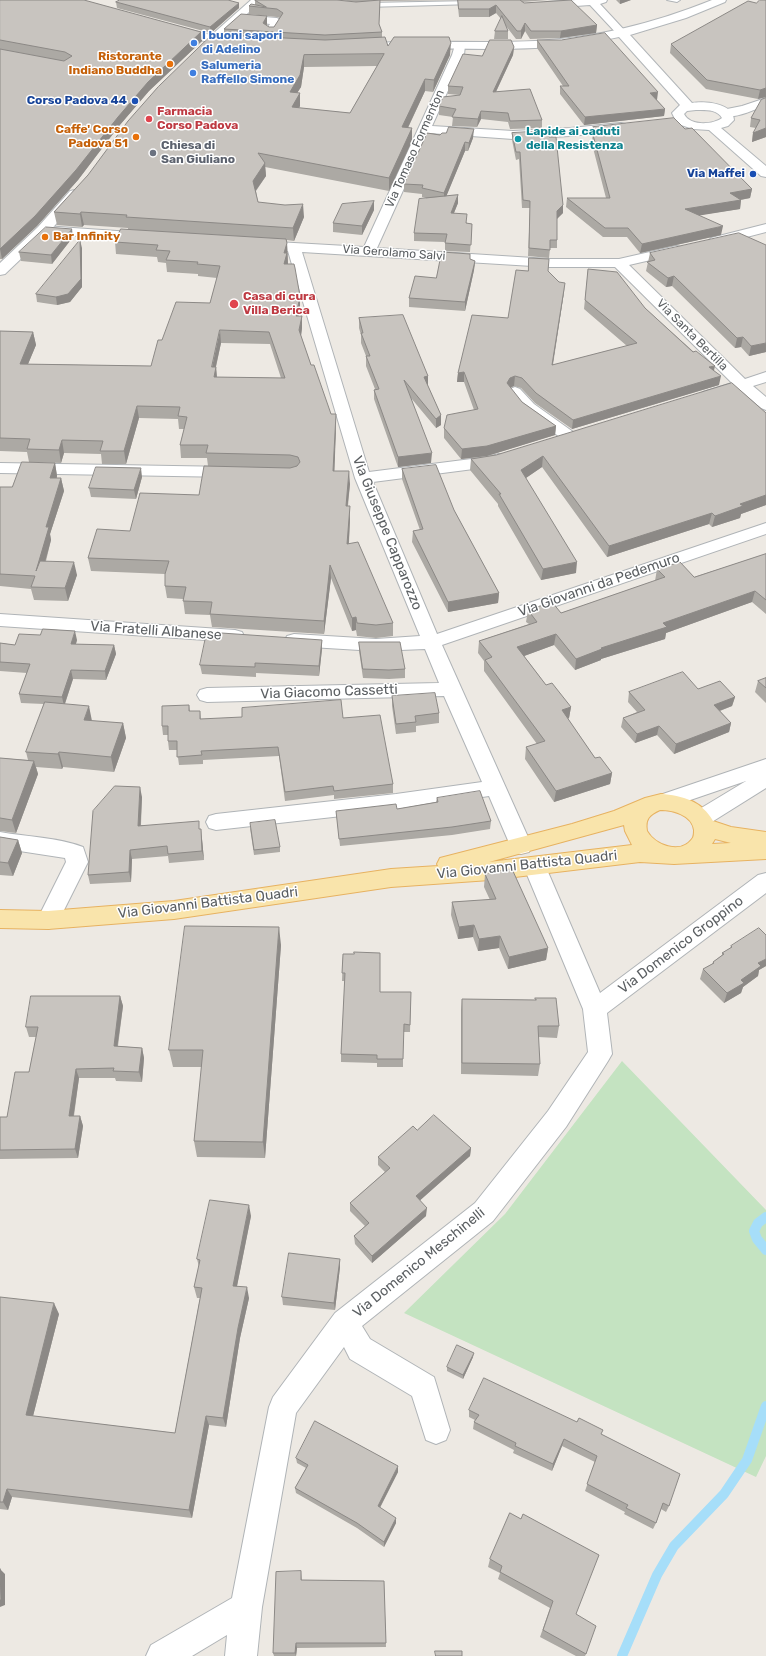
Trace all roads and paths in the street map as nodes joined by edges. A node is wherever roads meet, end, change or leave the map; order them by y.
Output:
1 (257, 0) edge
2 (670, 0) edge
3 (677, 0) edge
4 (721, 0) edge
5 (595, 1) edge
6 (478, 3) edge
7 (356, 5) edge
8 (538, 5) edge
9 (237, 17) junction
10 (161, 26) edge
11 (270, 31) edge
12 (622, 33) junction
13 (213, 39) junction
14 (246, 43) edge
15 (460, 45) junction
16 (348, 47) edge
17 (201, 50) edge
18 (766, 101) edge
19 (689, 107) junction
20 (726, 113) junction
21 (681, 120) junction
22 (666, 121) edge
23 (629, 126) edge
24 (712, 126) junction
25 (424, 129) junction
26 (766, 173) edge
27 (84, 184) edge
28 (766, 228) edge
29 (43, 230) junction
30 (162, 238) edge
31 (248, 244) edge
32 (702, 245) edge
33 (294, 247) junction
34 (687, 248) edge
35 (370, 252) junction
36 (619, 263) junction
37 (2, 265) edge
38 (766, 377) edge
39 (742, 384) junction
40 (514, 392) edge
41 (697, 398) edge
42 (766, 405) edge
43 (570, 437) edge
44 (511, 455) edge
45 (0, 468) edge
46 (244, 473) edge
47 (363, 478) junction
48 (766, 528) edge
49 (0, 620) edge
50 (250, 637) edge
51 (281, 639) edge
52 (432, 642) junction
53 (451, 689) junction
54 (207, 696) dead end
55 (766, 766) edge
56 (766, 778) edge
57 (495, 788) junction
58 (651, 806) junction
59 (216, 822) dead end
60 (702, 823) junction
61 (0, 840) edge
62 (766, 840) edge
63 (521, 846) junction
64 (766, 850) edge
65 (668, 854) junction
66 (534, 865) junction
67 (391, 878) junction
68 (766, 881) edge
69 (0, 919) edge
70 (48, 920) junction
71 (595, 1009) junction
72 (345, 1323) junction
73 (436, 1430) dead end
74 (246, 1607) junction
75 (162, 1656) edge
76 (241, 1656) edge

1 - 9 street
2 - 3 lane
4 - 12 street
5 - 8 street
5 - 12 street
6 - 7 lane
9 - 11 street
9 - 13 street
10 - 13 street
12 - 15 street
12 - 19 street
13 - 14 street
13 - 17 street
15 - 16 street
15 - 25 street, Via Tomaso Formenton
18 - 20 street
19 - 20 street
19 - 21 street
20 - 24 street
21 - 22 street
21 - 24 street
23 - 25 street
24 - 26 street
25 - 35 street, Via Tomaso Formenton
27 - 29 street
28 - 32 street
29 - 30 street
29 - 37 street
31 - 33 street, Via Gerolamo Salvi
33 - 35 street, Via Gerolamo Salvi
33 - 47 street, Via Giuseppe Capparozzo
34 - 36 street, Via Gerolamo Salvi
35 - 36 street, Via Gerolamo Salvi
36 - 39 street, Via Santa Bertilla
38 - 39 street
39 - 41 street
39 - 42 street, Via Santa Bertilla
40 - 43 street
44 - 47 street
45 - 46 street
47 - 52 street, Via Giuseppe Capparozzo
48 - 52 street, Via Giovanni da Pedemuro
49 - 50 street, Via Fratelli Albanese
51 - 52 street
52 - 53 street, Via Giuseppe Capparozzo
53 - 54 street, Via Giacomo Cassetti
53 - 57 street, Via Giuseppe Capparozzo
55 - 58 street
56 - 60 street
57 - 59 street
57 - 63 street, Via Giuseppe Capparozzo
58 - 60 main road, Via Giovanni Battista Quadri
58 - 63 main road, Via Giovanni Battista Quadri
58 - 65 main road
60 - 62 main road, Via Giovanni Battista Quadri
60 - 65 main road, Via Giovanni Battista Quadri
61 - 70 street
63 - 67 main road, Via Giovanni Battista Quadri
64 - 65 main road, Via Giovanni Battista Quadri
65 - 66 main road, Via Giovanni Battista Quadri
66 - 67 main road, Via Giovanni Battista Quadri
66 - 71 street, Via Domenico Meschinelli
67 - 70 main road, Via Giovanni Battista Quadri
68 - 71 street, Via Domenico Groppino
69 - 70 main road, Via Giovanni Battista Quadri
71 - 72 street, Via Domenico Meschinelli
72 - 73 street, Via Domenico Meschinelli
72 - 74 street, Via Domenico Meschinelli
74 - 75 street
74 - 76 street, Via Domenico Meschinelli

